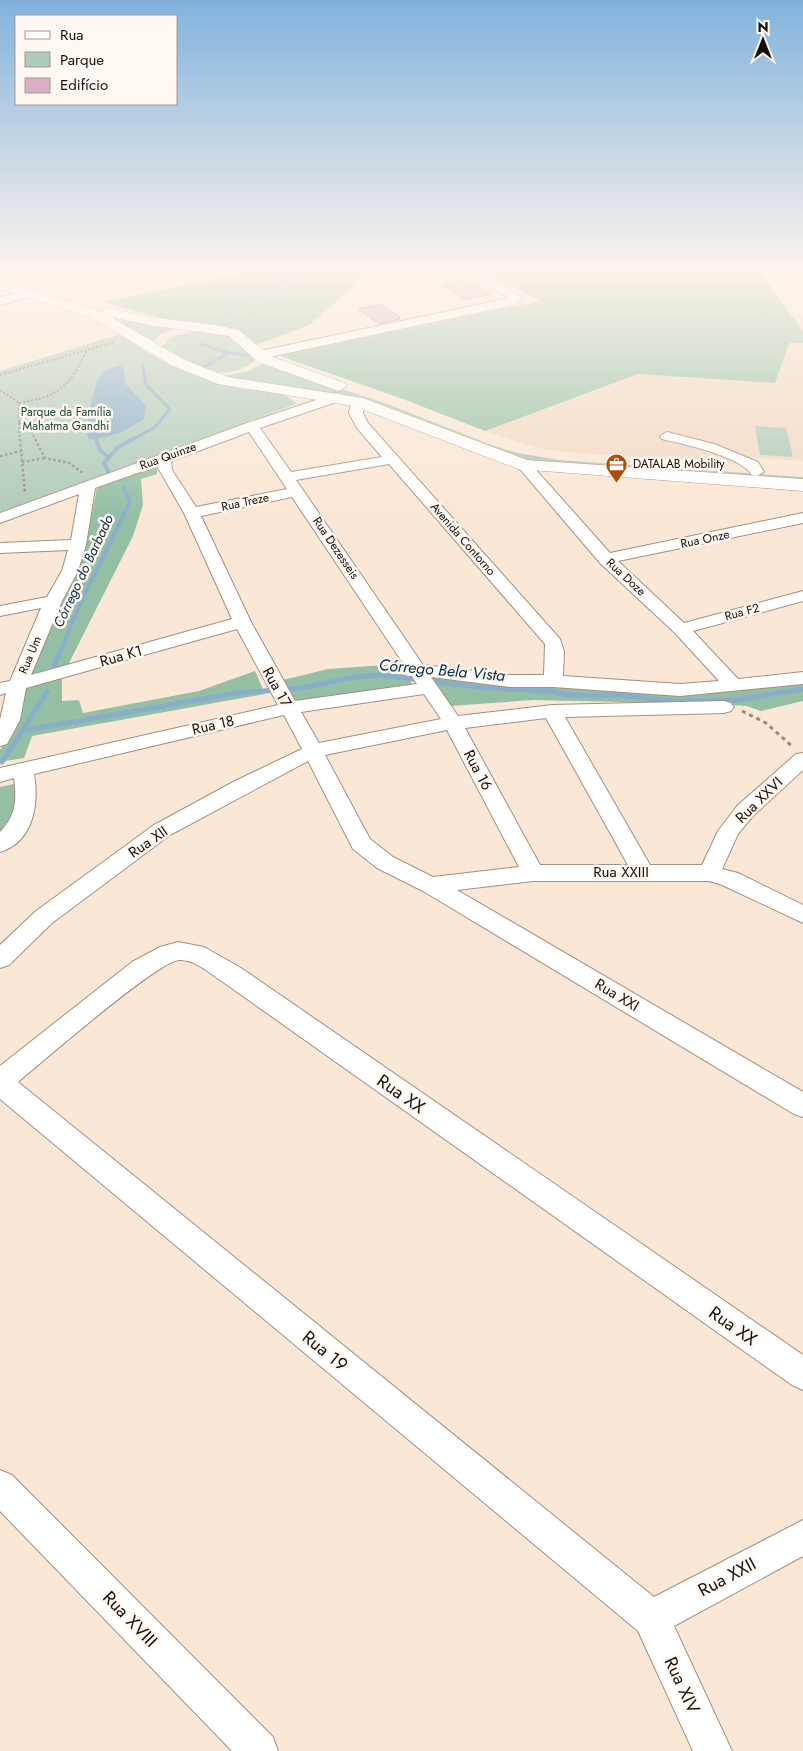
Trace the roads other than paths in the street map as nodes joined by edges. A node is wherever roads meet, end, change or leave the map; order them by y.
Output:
1 (163, 353) edge
2 (257, 353) edge
3 (281, 353) edge
4 (262, 357) junction
5 (210, 376) junction
6 (293, 392) junction
7 (337, 397) junction
8 (357, 402) junction
9 (302, 409) junction
10 (252, 426) junction
11 (667, 436) dead end
12 (169, 456) junction
13 (394, 459) junction
14 (524, 465) junction
15 (757, 472) junction
16 (803, 475) edge
17 (293, 484) junction
18 (803, 485) edge
19 (88, 486) junction
20 (192, 513) junction
21 (0, 518) edge
22 (803, 518) edge
23 (78, 545) junction
24 (0, 548) edge
25 (606, 559) junction
26 (803, 596) edge
27 (52, 602) junction
28 (0, 611) edge
29 (242, 622) junction
30 (681, 629) junction
31 (803, 678) edge
32 (423, 679) junction
33 (553, 681) junction
34 (733, 685) junction
35 (9, 687) edge
36 (282, 696) junction
37 (724, 707) road end
38 (552, 711) junction
39 (453, 723) junction
40 (0, 740) edge
41 (314, 751) junction
42 (800, 759) edge
43 (23, 770) junction
44 (0, 775) edge
45 (0, 844) edge
46 (642, 871) junction
47 (533, 873) junction
48 (709, 873) junction
49 (431, 885) junction
50 (803, 915) edge
51 (0, 959) edge
52 (0, 1082) edge
53 (803, 1106) edge
54 (803, 1374) edge
55 (0, 1487) edge
56 (803, 1537) edge
57 (651, 1618) junction
58 (259, 1751) edge
59 (713, 1751) edge

1 - 5 main road
2 - 4 main road
3 - 4 street
4 - 5 main road
4 - 15 main road
5 - 6 main road
6 - 7 main road
6 - 9 street
7 - 8 main road
7 - 9 street, Rua Quinze
8 - 13 street, Avenida Contorno
8 - 14 main road
9 - 10 street, Rua Quinze
10 - 12 street, Rua Quinze
10 - 17 street, Rua Dezesseis
11 - 15 street
12 - 19 street, Rua Quinze
12 - 20 street, Rua 17
13 - 17 street, Rua Treze
13 - 33 street, Avenida Contorno
14 - 18 main road
14 - 25 street, Rua Doze
15 - 16 main road
17 - 20 street, Rua Treze
17 - 32 street, Rua Dezesseis
19 - 21 street, Rua Quinze
19 - 23 street, Rua Um
20 - 29 street, Rua 17
22 - 25 street, Rua Onze
23 - 24 street
23 - 27 street, Rua Um
25 - 30 street, Rua Doze
26 - 30 street, Rua F2
27 - 28 street
27 - 35 street, Rua Um
29 - 35 street, Rua K1
29 - 36 street, Rua 17
30 - 34 street, Rua Doze
31 - 34 street, Rua 18
32 - 33 street, Rua 18
32 - 36 street, Rua 18
32 - 39 street, Rua 16
33 - 34 street, Rua 18
35 - 40 street, Rua Um
36 - 41 street, Rua 17
36 - 43 street, Rua 18
37 - 38 street, Rua XII
38 - 39 street, Rua XII
38 - 46 street
39 - 41 street, Rua XII
39 - 47 street, Rua 16
41 - 49 street, Rua 17
41 - 51 street, Rua XII
42 - 48 street, Rua XXVI
43 - 44 street, Rua 18
43 - 45 street
46 - 47 street, Rua XXIII
46 - 48 street, Rua XXIII
47 - 49 street, Rua XXIII
48 - 50 street, Rua XXIII
49 - 53 street, Rua XXI
52 - 54 street, Rua XX
52 - 57 street, Rua 19
55 - 58 street, Rua XVIII
56 - 57 street, Rua XXII
57 - 59 street, Rua XIV

